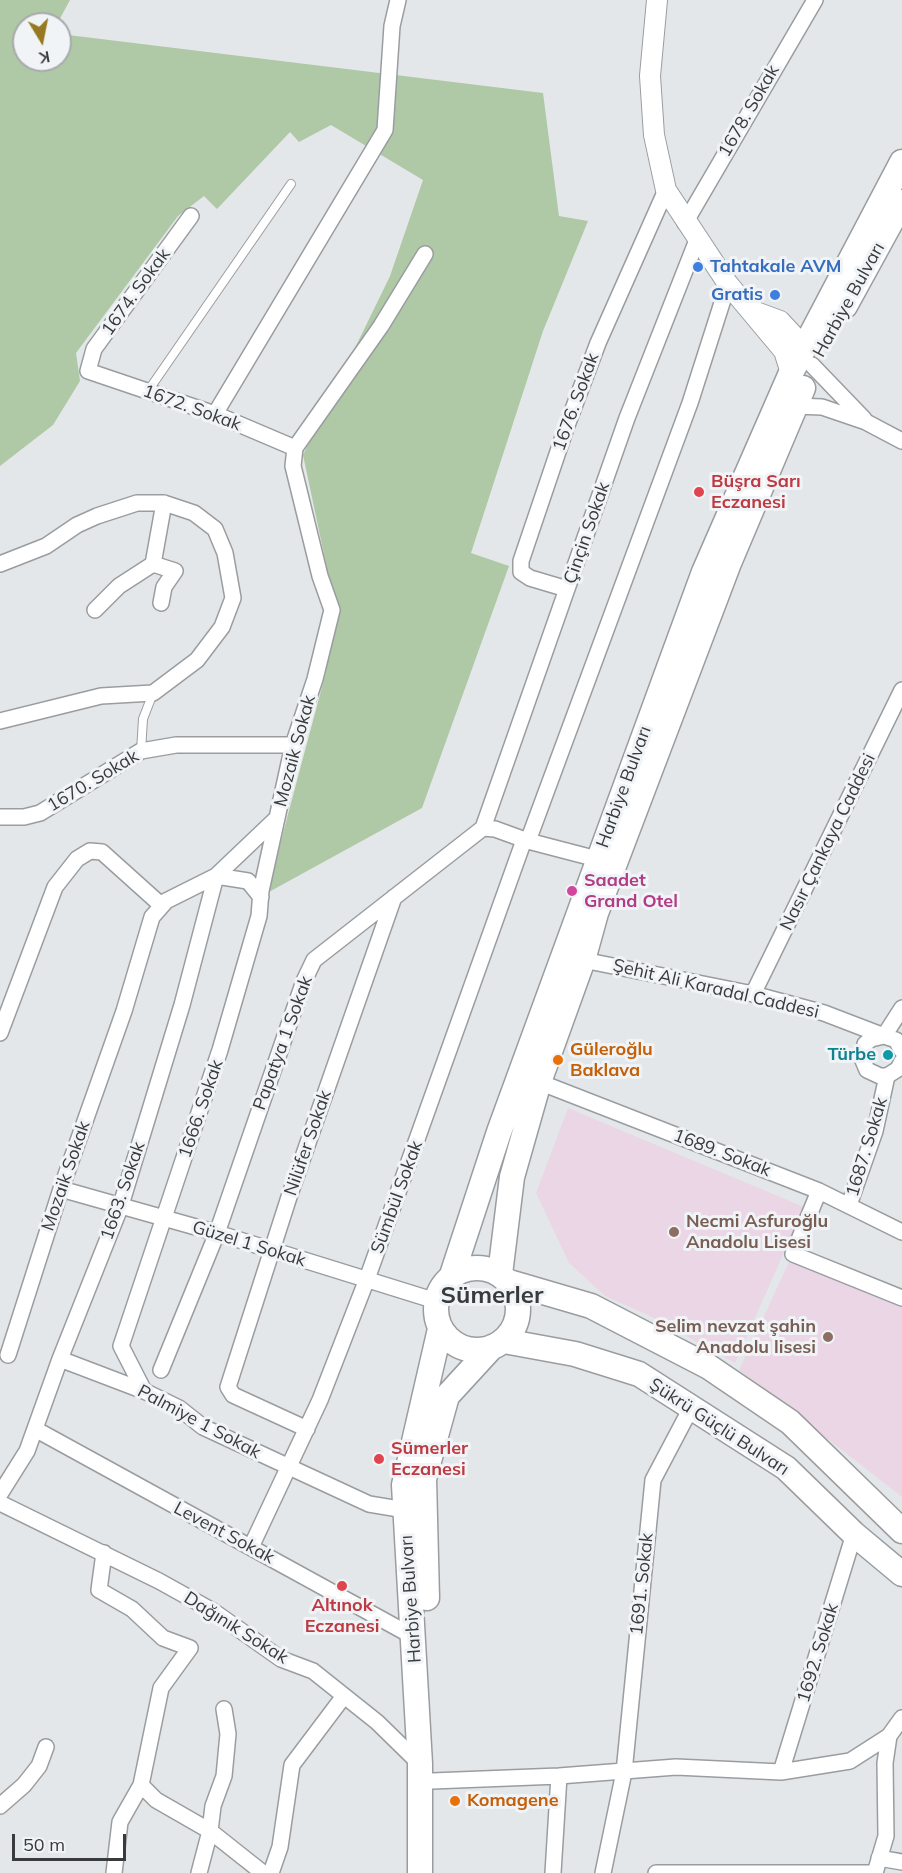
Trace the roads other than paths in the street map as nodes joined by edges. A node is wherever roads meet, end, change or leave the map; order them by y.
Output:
1 (398, 0) edge
2 (657, 0) edge
3 (815, 0) edge
4 (902, 162) edge
5 (291, 184) dead end
6 (666, 190) junction
7 (902, 202) edge
8 (190, 216) dead end
9 (685, 223) junction
10 (697, 240) junction
11 (425, 254) dead end
12 (728, 284) junction
13 (751, 310) junction
14 (803, 362) junction
15 (88, 371) joint
16 (148, 391) junction
17 (795, 406) junction
18 (215, 414) junction
19 (866, 422) junction
20 (902, 441) edge
21 (295, 448) junction
22 (164, 503) junction
23 (0, 564) edge
24 (153, 564) junction
25 (567, 589) junction
26 (161, 603) dead end
27 (95, 610) dead end
28 (902, 690) edge
29 (153, 693) junction
30 (0, 720) edge
31 (293, 745) junction
32 (141, 751) junction
33 (0, 817) edge
34 (278, 818) junction
35 (483, 828) junction
36 (526, 841) junction
37 (597, 859) junction
38 (216, 876) junction
39 (261, 897) junction
40 (394, 897) junction
41 (161, 905) junction
42 (583, 960) junction
43 (753, 994) junction
44 (902, 1008) edge
45 (0, 1033) edge
46 (884, 1036) junction
47 (902, 1051) edge
48 (902, 1060) edge
49 (887, 1076) junction
50 (539, 1083) junction
51 (60, 1189) junction
52 (819, 1191) junction
53 (849, 1205) junction
54 (120, 1208) junction
55 (164, 1219) junction
56 (902, 1232) edge
57 (217, 1233) junction
58 (272, 1250) junction
59 (452, 1275) junction
60 (505, 1278) junction
61 (367, 1279) junction
62 (902, 1298) edge
63 (436, 1301) junction
64 (440, 1329) junction
65 (498, 1344) junction
66 (9, 1355) dead end
67 (60, 1359) junction
68 (161, 1370) dead end
69 (144, 1391) junction
70 (692, 1406) junction
71 (35, 1429) junction
72 (307, 1429) junction
73 (290, 1467) junction
74 (0, 1494) edge
75 (0, 1503) edge
76 (405, 1510) junction
77 (902, 1531) edge
78 (854, 1534) junction
79 (251, 1547) junction
80 (104, 1553) junction
81 (901, 1575) edge
82 (414, 1636) junction
83 (344, 1696) junction
84 (224, 1709) dead end
85 (902, 1718) edge
86 (889, 1736) junction
87 (46, 1747) dead end
88 (426, 1772) junction
89 (624, 1772) junction
90 (781, 1772) junction
91 (559, 1776) junction
92 (141, 1785) junction
93 (0, 1806) edge
94 (210, 1831) junction
95 (902, 1862) edge
96 (877, 1868) edge
97 (114, 1873) edge
98 (199, 1873) edge
99 (263, 1873) edge
100 (271, 1873) edge
101 (420, 1873) edge
102 (433, 1873) edge
103 (553, 1873) edge
104 (603, 1873) edge
105 (656, 1873) edge

1 - 18 street
2 - 6 street
3 - 9 street, 1678. Sokak
4 - 14 main road, Harbiye Bulvarı
5 - 16 lane
6 - 9 street
6 - 25 street, 1676. Sokak
7 - 14 main road, Harbiye Bulvarı
8 - 15 street, 1674. Sokak
9 - 10 street
10 - 12 street
10 - 25 street, Çinçin Sokak
11 - 21 street
12 - 13 street
12 - 36 street, Sümbül Sokak
13 - 14 street
13 - 14 street
14 - 17 main road, Harbiye Bulvarı
14 - 19 street
14 - 37 main road, Harbiye Bulvarı
15 - 16 street, 1672. Sokak
16 - 18 street, 1672. Sokak
17 - 19 street
17 - 42 main road, Harbiye Bulvarı
18 - 21 street, 1672. Sokak
19 - 20 street
21 - 31 street, Mozaik Sokak
22 - 23 street
22 - 24 street
22 - 29 street
24 - 26 street
24 - 27 street
25 - 35 street, Çinçin Sokak
28 - 43 street, Nasır Çankaya Caddesi
29 - 30 street
29 - 32 lane
31 - 32 street, 1670. Sokak
31 - 34 street, Mozaik Sokak
32 - 33 street, 1670. Sokak
34 - 38 street, Mozaik Sokak
34 - 39 street, 1666. Sokak
35 - 36 street
35 - 40 street, Papatya 1 Sokak
36 - 37 street
36 - 61 street, Sümbül Sokak
37 - 59 main road, Harbiye Bulvarı
38 - 39 street
38 - 41 street, Mozaik Sokak
38 - 54 street, 1663. Sokak
39 - 55 street, 1666. Sokak
40 - 57 street, Papatya 1 Sokak
40 - 58 street, Nilüfer Sokak
41 - 45 street
41 - 51 street, Mozaik Sokak
42 - 43 street, Şehit Ali Karadal Caddesi
42 - 50 main road, Harbiye Bulvarı
43 - 46 street, Şehit Ali Karadal Caddesi
44 - 46 street
46 - 47 street
46 - 49 street
48 - 49 street, 1687. Sokak
49 - 53 street, 1687. Sokak
50 - 52 street, 1689. Sokak
50 - 60 main road, Harbiye Bulvarı
51 - 54 street, Güzel 1 Sokak
51 - 66 street, Mozaik Sokak
52 - 53 street, 1689. Sokak
52 - 62 street
53 - 56 street, 1689. Sokak
54 - 55 street, Güzel 1 Sokak
54 - 67 street, 1663. Sokak
55 - 57 street, Güzel 1 Sokak
55 - 69 street, 1666. Sokak
57 - 58 street, Güzel 1 Sokak
57 - 68 street, Papatya 1 Sokak
58 - 61 street, Güzel 1 Sokak
58 - 72 street, Nilüfer Sokak
59 - 60 main road
59 - 63 main road, Harbiye Bulvarı
60 - 65 main road, Harbiye Bulvarı
60 - 77 main road
61 - 63 street, Güzel 1 Sokak
61 - 72 street, Sümbül Sokak
63 - 64 main road, Harbiye Bulvarı
64 - 65 main road
64 - 76 main road, Harbiye Bulvarı
65 - 70 main road, Şükrü Güçlü Bulvarı
65 - 88 main road, Harbiye Bulvarı
67 - 69 street, Palmiye 1 Sokak
67 - 71 street, 1663. Sokak
69 - 73 street, Palmiye 1 Sokak
70 - 78 main road, Şükrü Güçlü Bulvarı
70 - 89 street, 1691. Sokak
71 - 74 street, 1663. Sokak
71 - 79 street, Levent Sokak
72 - 73 street, Sümbül Sokak
73 - 76 street, Palmiye 1 Sokak
73 - 79 street, Sümbül Sokak
75 - 80 street, Dağınık Sokak
76 - 82 main road, Harbiye Bulvarı
78 - 81 main road, Şükrü Güçlü Bulvarı
78 - 90 street, 1692. Sokak
79 - 82 street, Levent Sokak
80 - 83 street, Dağınık Sokak
80 - 92 street
82 - 88 main road, Harbiye Bulvarı
83 - 88 street, Dağınık Sokak
83 - 100 street
84 - 94 street
85 - 86 street
86 - 90 street
86 - 96 street
87 - 93 street
88 - 91 street
88 - 101 main road, Harbiye Bulvarı
88 - 102 main road, Harbiye Bulvarı
89 - 90 street
89 - 91 street
89 - 104 street, 1691. Sokak
91 - 103 street
92 - 94 street
92 - 97 street
94 - 98 street
94 - 99 street
95 - 96 street
96 - 105 street

